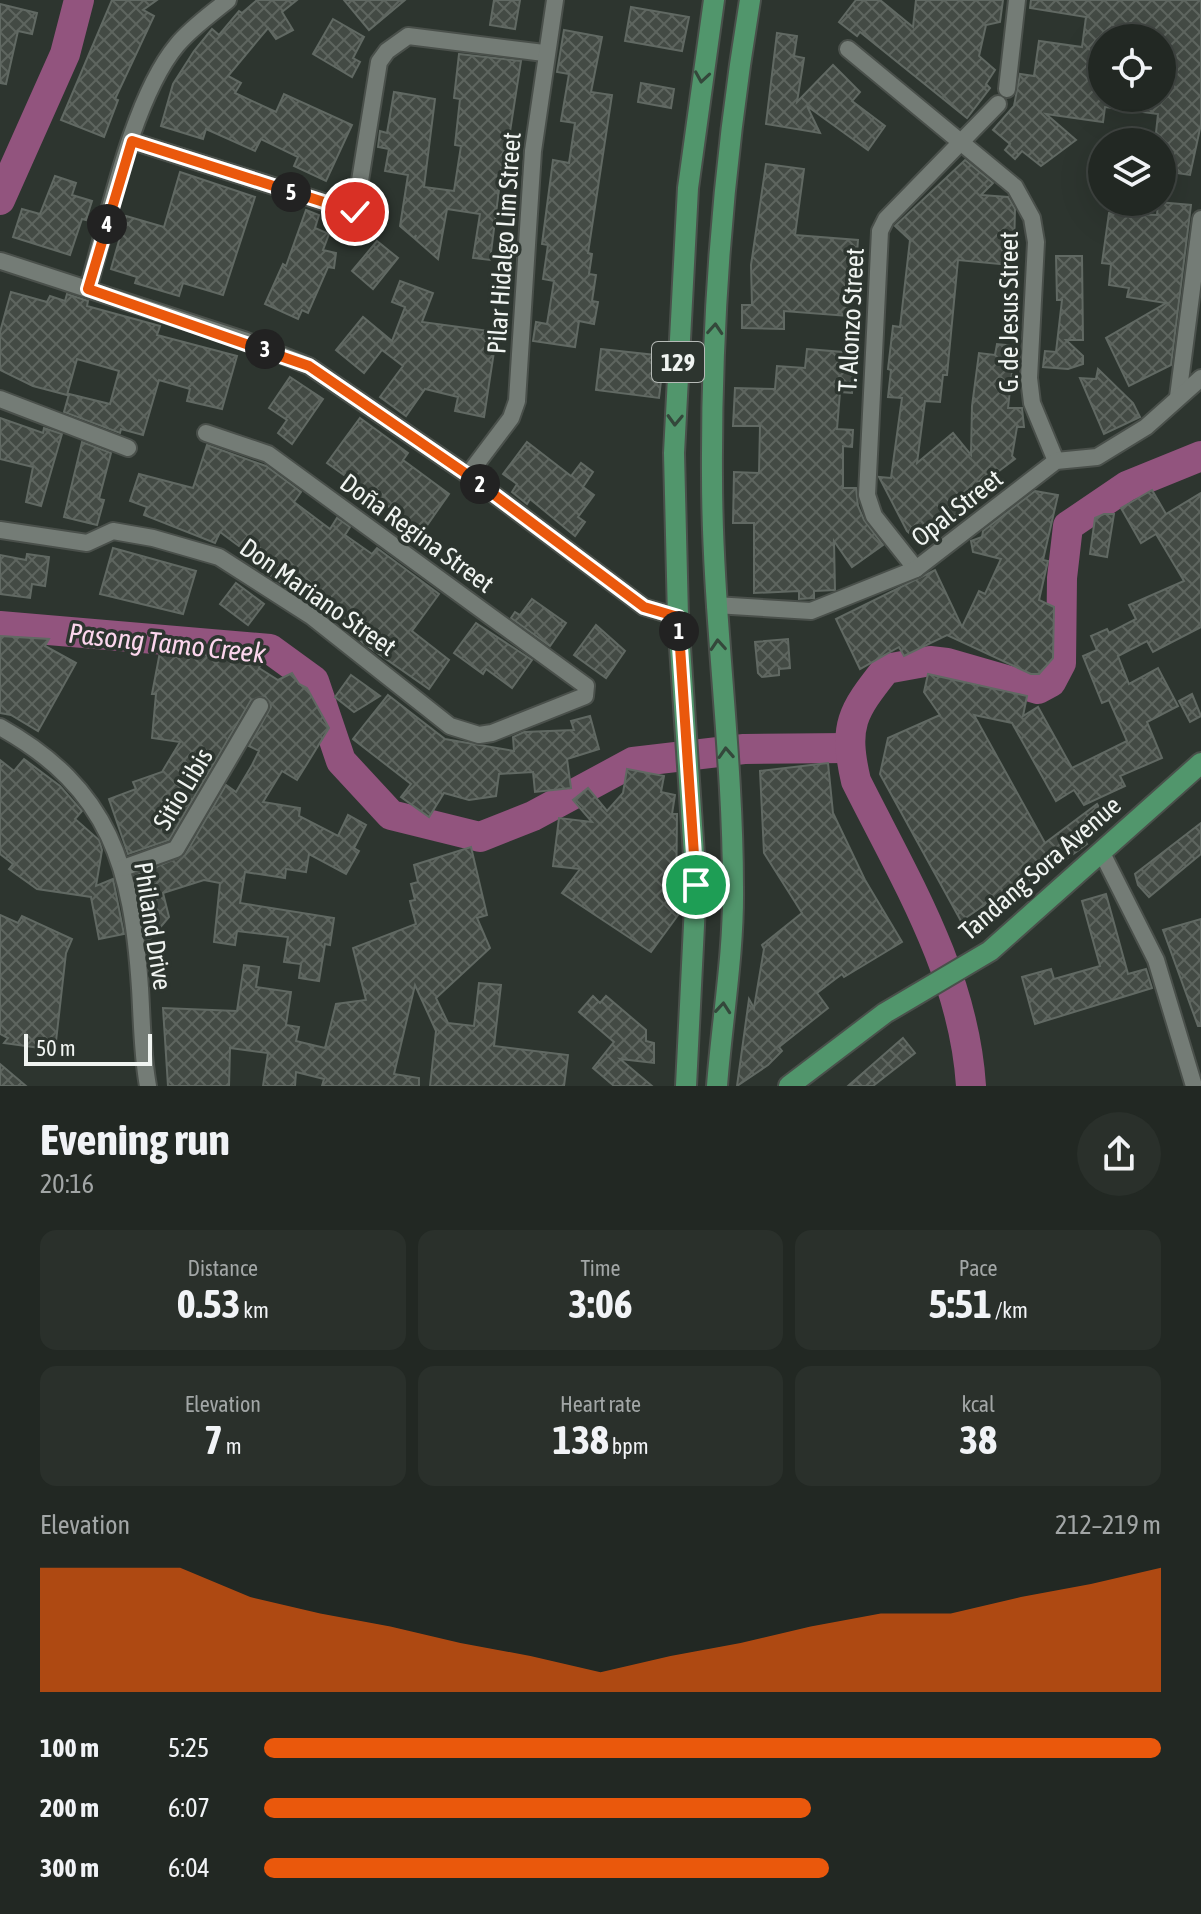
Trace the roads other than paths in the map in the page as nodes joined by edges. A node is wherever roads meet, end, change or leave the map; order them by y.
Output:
1 (228, 0) edge
2 (555, 0) edge
3 (714, 0) edge
4 (750, 0) edge
5 (1017, 0) edge
6 (848, 49) dead end
7 (544, 53) junction
8 (1007, 89) dead end
9 (998, 104) dead end
10 (132, 141) junction
11 (961, 145) junction
12 (1201, 219) edge
13 (1, 261) edge
14 (88, 289) junction
15 (1201, 378) edge
16 (1178, 397) junction
17 (0, 399) edge
18 (206, 433) dead end
19 (128, 448) dead end
20 (1056, 461) junction
21 (468, 475) junction
22 (0, 530) edge
23 (916, 569) junction
24 (715, 605) junction
25 (678, 617) junction
26 (586, 691) joint
27 (260, 706) dead end
28 (0, 727) edge
29 (1201, 763) edge
30 (1101, 851) junction
31 (123, 868) junction
32 (148, 1086) edge
33 (686, 1086) edge
34 (717, 1086) edge
35 (789, 1086) edge
36 (1194, 1086) edge

1 - 10 street
2 - 7 street, Pilar Hidalgo Lim Street
3 -> 25 main road, 129
24 -> 4 main road, 129
5 - 8 street
6 - 11 street, G. de Jesus Street
7 - 10 street
7 - 21 street, Pilar Hidalgo Lim Street
9 - 11 street, T. Alonzo Street
10 - 14 street
11 - 20 street, G. de Jesus Street
11 - 23 street, T. Alonzo Street
12 - 16 street
13 - 14 street
14 - 21 street
15 - 16 street
16 - 20 street
17 - 19 street
18 - 26 street, Doña Regina Street
20 - 23 street, Opal Street
21 - 25 street
22 - 26 street, Don Mariano Street
23 - 24 street, Opal Street
34 -> 24 main road, 129
25 - 33 main road, 129
27 - 31 street, Sitio Libis
28 - 31 street, Philand Drive
29 - 30 main road, Tandang Sora Avenue
30 - 35 main road, Tandang Sora Avenue
30 - 36 street
31 - 32 street, Philand Drive

